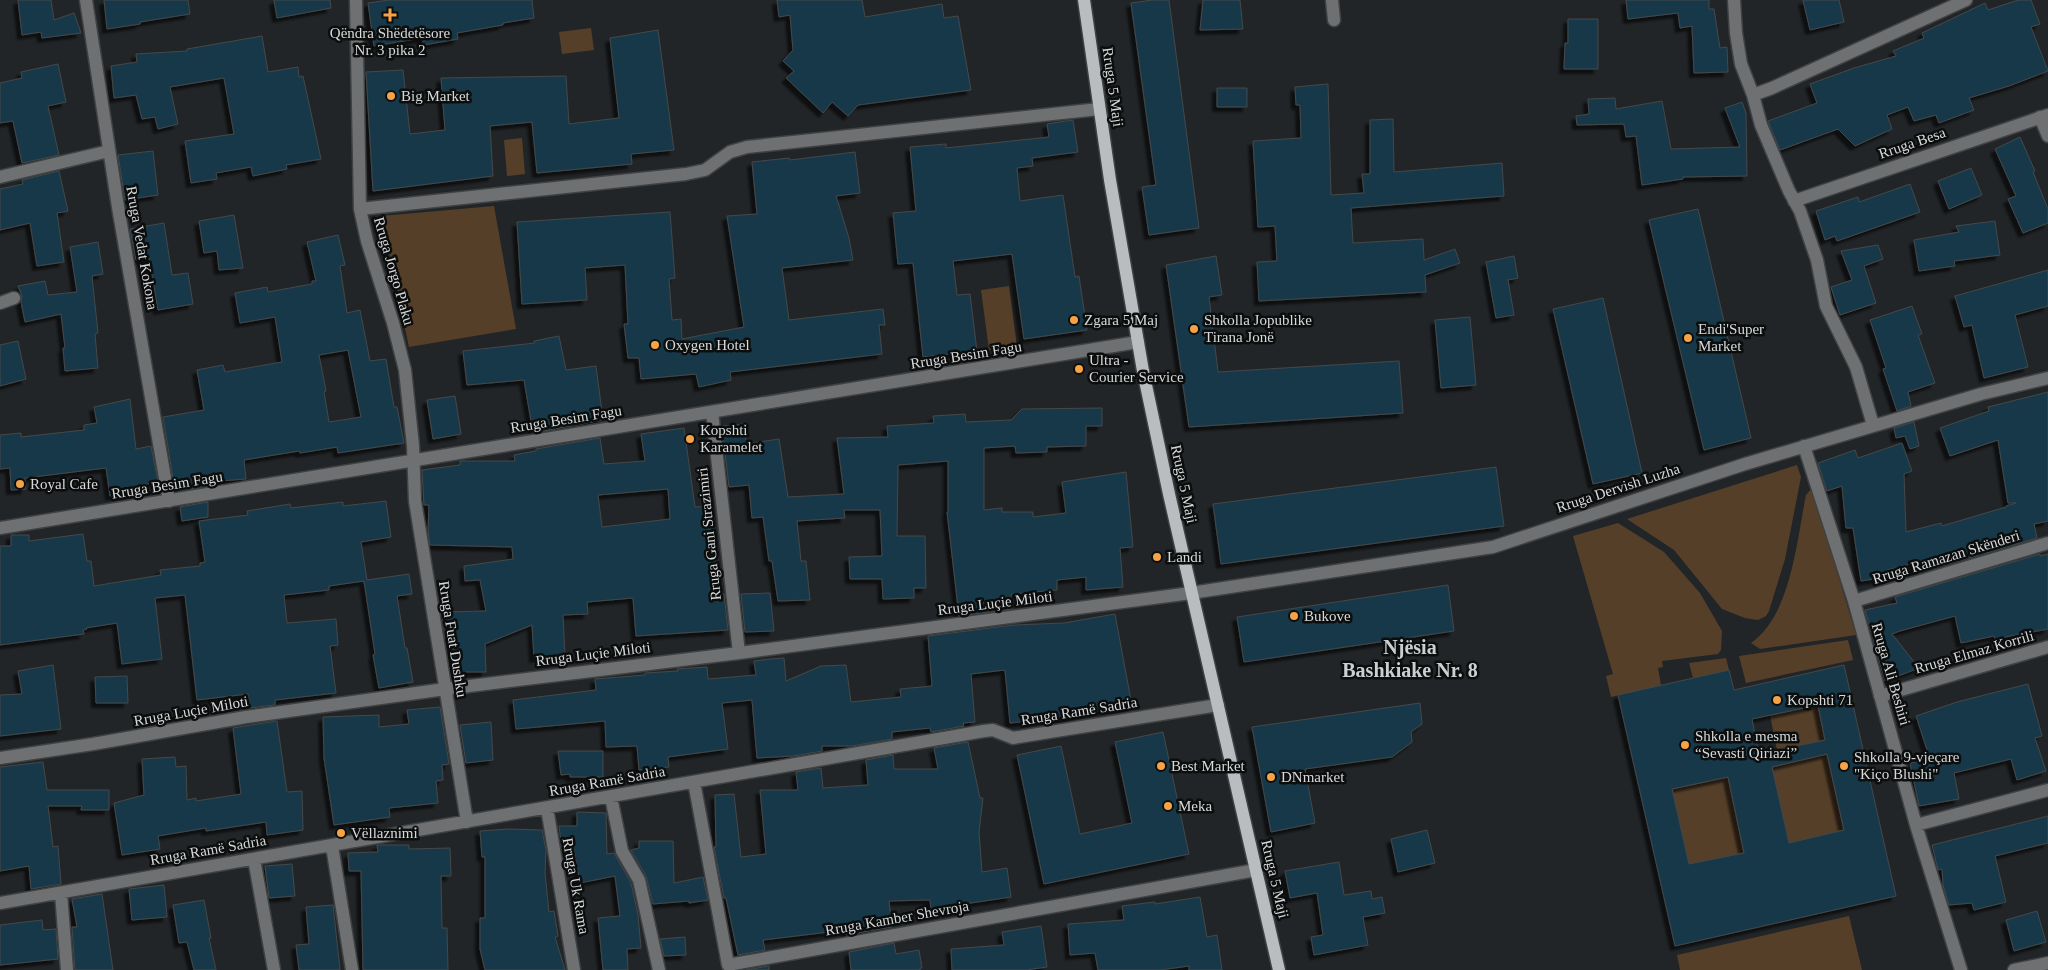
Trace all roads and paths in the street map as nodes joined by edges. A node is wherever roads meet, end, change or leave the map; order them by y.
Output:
1 (86, 0) edge
2 (356, 0) edge
3 (1084, 0) edge
4 (1332, 0) edge
5 (1734, 0) edge
6 (1966, 0) edge
7 (1334, 20) dead end
8 (1753, 95) junction
9 (1099, 109) junction
10 (2044, 116) edge
11 (2048, 136) edge
12 (109, 152) junction
13 (0, 177) edge
14 (1794, 201) junction
15 (360, 209) junction
16 (14, 298) dead end
17 (0, 303) edge
18 (1138, 342) junction
19 (2048, 378) edge
20 (712, 412) junction
21 (1873, 425) junction
22 (1804, 446) junction
23 (413, 460) junction
24 (169, 500) junction
25 (0, 528) edge
26 (2048, 543) edge
27 (1191, 593) junction
28 (1854, 601) junction
29 (2048, 647) edge
30 (739, 653) junction
31 (445, 689) junction
32 (1880, 696) junction
33 (1218, 705) junction
34 (0, 758) edge
35 (694, 782) junction
36 (2048, 790) edge
37 (611, 797) junction
38 (546, 808) junction
39 (467, 822) junction
40 (1916, 825) junction
41 (332, 846) junction
42 (254, 859) junction
43 (1256, 870) junction
44 (61, 893) junction
45 (0, 903) edge
46 (2048, 963) edge
47 (67, 970) edge
48 (274, 970) edge
49 (352, 970) edge
50 (574, 970) edge
51 (659, 970) edge
52 (1279, 970) edge
53 (1961, 970) edge
54 (2014, 970) edge

1 - 12 street, Rruga Vedat Kokona
2 - 15 street, Rruga Jorgo Plaku
3 - 9 main road, Rruga 5 Maji
4 - 7 street
5 - 8 street
6 - 8 street
8 - 14 street
9 - 15 street
9 - 18 main road, Rruga 5 Maji
10 - 11 street, Rruga Besa
10 - 14 street, Rruga Besa
12 - 13 street
12 - 24 street, Rruga Vedat Kokona
14 - 21 street
15 - 23 street, Rruga Jorgo Plaku
16 - 17 street
18 - 20 street, Rruga Besim Fagu
18 - 27 main road, Rruga 5 Maji
19 - 21 street, Rruga Dervish Luzha
20 - 23 street, Rruga Besim Fagu
20 - 30 street, Rruga Gani Strazimiri
21 - 22 street, Rruga Dervish Luzha
22 - 27 street, Rruga Dervish Luzha
22 - 28 street, Rruga Ali Beshiri
23 - 24 street, Rruga Besim Fagu
23 - 31 street, Rruga Fuat Dushku
24 - 25 street, Rruga Besim Fagu
26 - 28 street, Rruga Ramazan Skënderi
27 - 30 street, Rruga Luçie Miloti
27 - 33 main road, Rruga 5 Maji
28 - 32 street, Rruga Ali Beshiri
29 - 32 street, Rruga Elmaz Korrili
30 - 31 street, Rruga Luçie Miloti
31 - 34 street, Rruga Luçie Miloti
31 - 39 street, Rruga Fuat Dushku
32 - 40 street, Rruga Ali Beshiri
33 - 35 street, Rruga Ramë Sadria
33 - 43 main road, Rruga 5 Maji
35 - 37 street, Rruga Ramë Sadria
35 - 43 street, Rruga Kamber Shevroja
36 - 40 street
37 - 38 street, Rruga Ramë Sadria
37 - 51 street
38 - 39 street, Rruga Ramë Sadria
38 - 50 street, Rruga Uk Rama
39 - 41 street, Rruga Ramë Sadria
40 - 53 street, Rruga Ali Beshiri
41 - 42 street, Rruga Ramë Sadria
41 - 49 street
42 - 44 street, Rruga Ramë Sadria
42 - 48 street
43 - 52 main road, Rruga 5 Maji
44 - 45 street, Rruga Ramë Sadria
44 - 47 street
46 - 54 street

